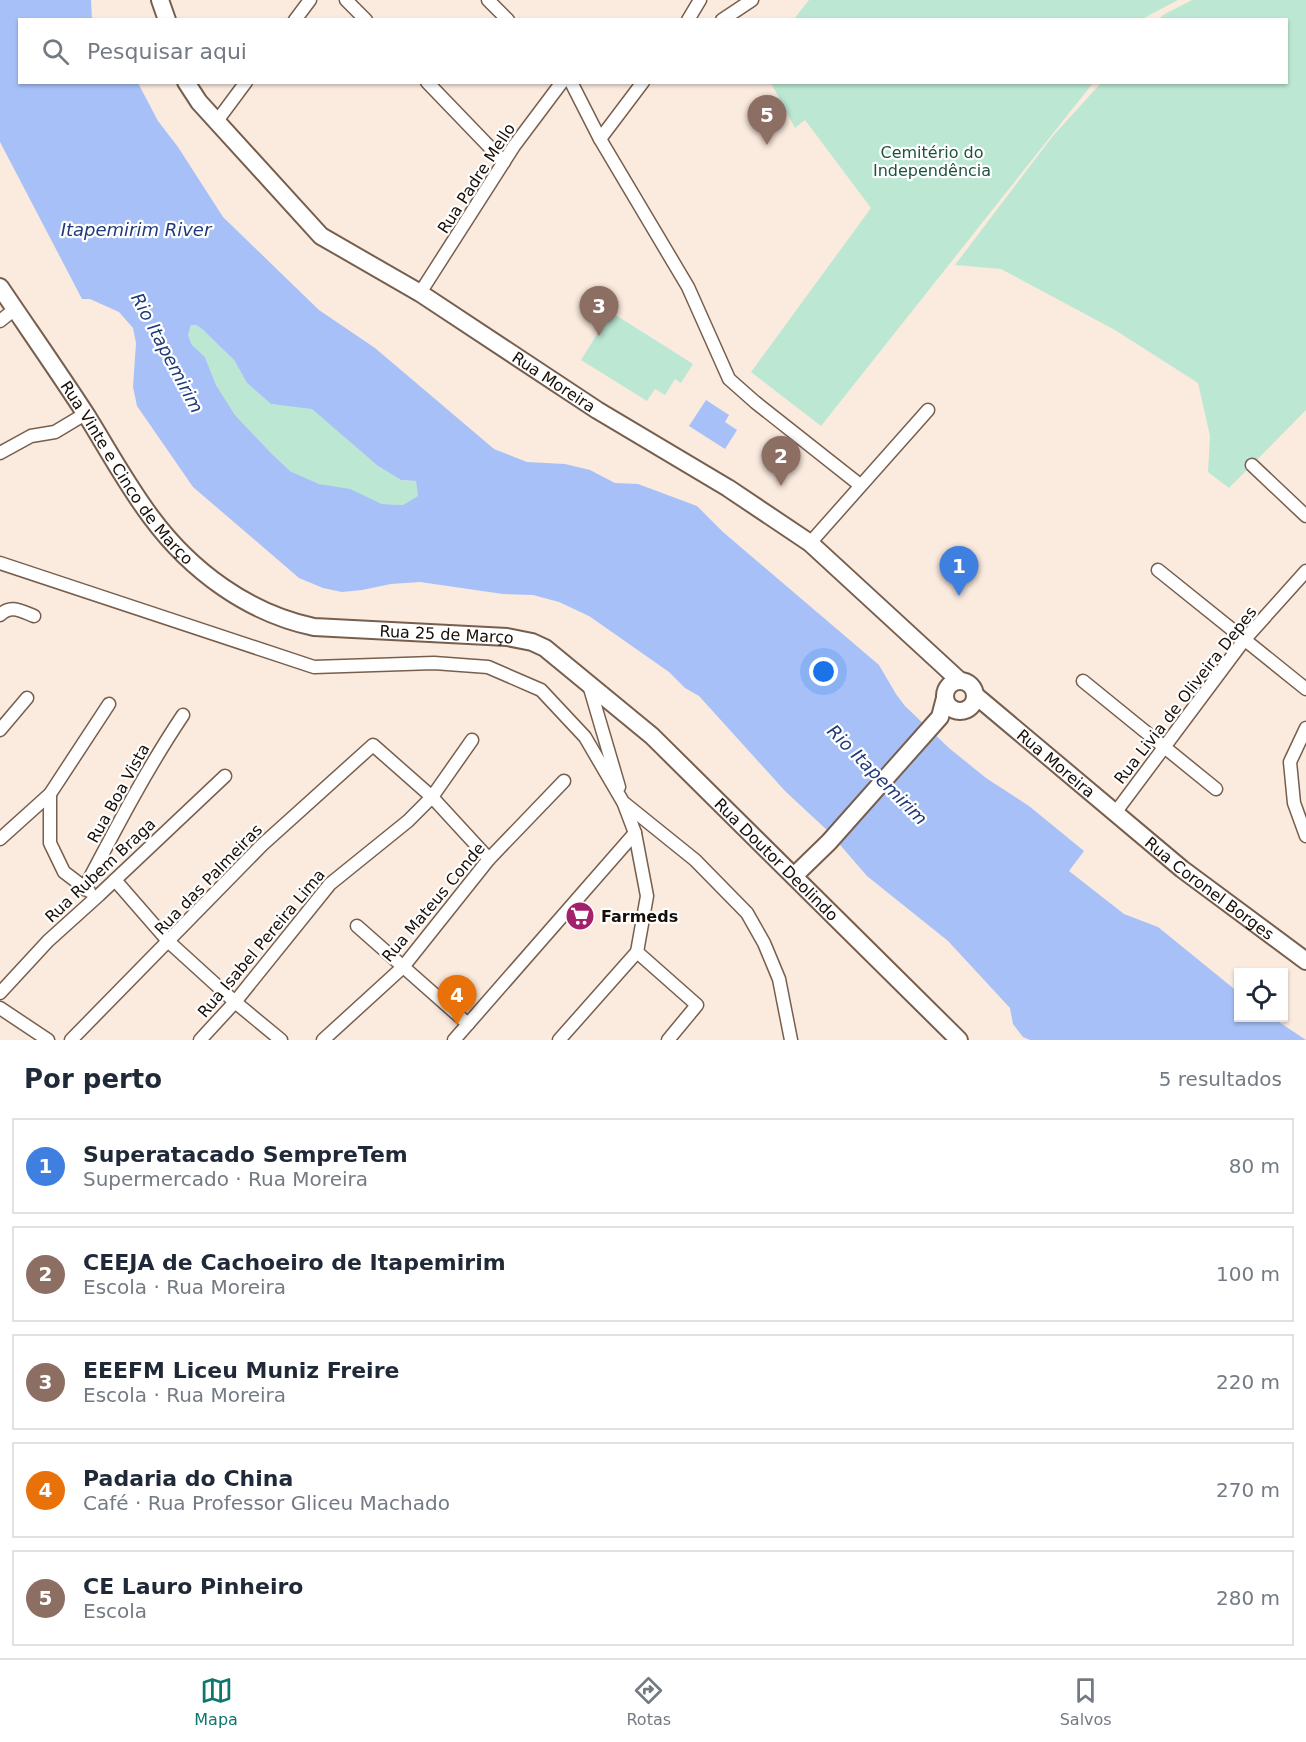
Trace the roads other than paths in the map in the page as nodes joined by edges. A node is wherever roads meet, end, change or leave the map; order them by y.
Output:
1 (160, 0) edge
2 (310, 0) edge
3 (346, 0) edge
4 (488, 0) edge
5 (700, 0) edge
6 (752, 0) edge
7 (165, 18) edge
8 (296, 18) edge
9 (364, 18) edge
10 (506, 18) edge
11 (689, 18) edge
12 (725, 18) edge
13 (187, 84) edge
14 (245, 84) edge
15 (429, 84) edge
16 (561, 84) edge
17 (572, 84) edge
18 (642, 84) edge
19 (217, 121) junction
20 (600, 139) junction
21 (504, 162) junction
22 (0, 287) edge
23 (420, 293) junction
24 (15, 309) junction
25 (0, 321) edge
26 (928, 410) dead end
27 (85, 414) junction
28 (0, 453) edge
29 (1252, 465) dead end
30 (860, 485) junction
31 (1306, 516) edge
32 (810, 543) junction
33 (0, 563) edge
34 (1158, 570) dead end
35 (1306, 572) edge
36 (0, 615) edge
37 (34, 616) dead end
38 (289, 622) joint
39 (1245, 639) junction
40 (941, 663) junction
41 (1083, 681) dead end
42 (589, 684) junction
43 (1306, 689) edge
44 (27, 698) dead end
45 (958, 701) junction
46 (109, 704) dead end
47 (183, 715) dead end
48 (1306, 728) edge
49 (0, 730) edge
50 (471, 740) dead end
51 (1164, 746) junction
52 (225, 776) dead end
53 (564, 781) dead end
54 (1216, 789) dead end
55 (50, 794) junction
56 (432, 797) junction
57 (623, 802) junction
58 (1115, 813) junction
59 (635, 833) junction
60 (1306, 836) edge
61 (0, 839) edge
62 (489, 859) junction
63 (794, 876) junction
64 (115, 880) junction
65 (84, 889) junction
66 (99, 895) junction
67 (357, 926) dead end
68 (169, 942) junction
69 (637, 952) junction
70 (1306, 961) edge
71 (403, 967) junction
72 (0, 993) edge
73 (235, 1002) junction
74 (0, 1008) edge
75 (468, 1024) junction
76 (48, 1040) edge
77 (71, 1040) edge
78 (200, 1040) edge
79 (281, 1040) edge
80 (323, 1040) edge
81 (454, 1040) edge
82 (559, 1040) edge
83 (668, 1040) edge
84 (791, 1040) edge
85 (959, 1040) edge

1 - 7 street
2 - 8 street
3 - 9 street
4 - 10 street
5 - 11 street
6 - 12 street
13 - 19 street, Rua Moreira
14 - 19 street
15 - 21 street
16 - 21 street, Rua Padre Mello
17 - 20 street
18 - 20 street
19 - 23 street, Rua Moreira
20 - 30 street
21 - 23 street, Rua Padre Mello
22 - 24 street, Rua Vinte e Cinco de Março
23 - 32 street, Rua Moreira
24 - 25 street
24 - 27 street, Rua Vinte e Cinco de Março
26 - 30 street
27 - 28 street
27 - 38 street, Rua Vinte e Cinco de Março
29 - 31 street
30 - 32 street
32 - 40 street, Rua Moreira
33 - 57 street
34 - 39 street
35 - 39 street, Rua Livia de Oliveira Depes
36 - 37 street
38 - 42 street, Rua 25 de Março
39 - 43 street
39 - 51 street, Rua Livia de Oliveira Depes
40 - 45 street
40 - 45 street, Rua Moreira
41 - 51 street
42 - 57 street
42 - 63 street, Rua Doutor Deolindo
44 - 49 street
45 - 58 street, Rua Moreira
45 - 63 street
46 - 55 street
47 - 65 street, Rua Boa Vista
48 - 60 street
50 - 56 street, Rua Isabel Pereira Lima
51 - 54 street
51 - 58 street, Rua Livia de Oliveira Depes
52 - 64 street, Rua Rubem Braga
53 - 62 street, Rua Mateus Conde
55 - 61 street
55 - 65 street
56 - 62 street
56 - 68 street, Rua das Palmeiras
56 - 73 street, Rua Isabel Pereira Lima
57 - 59 street
57 - 84 street
58 - 70 street, Rua Coronel Borges
59 - 69 street
59 - 75 street
62 - 71 street, Rua Mateus Conde
63 - 85 street, Rua Doutor Deolindo
64 - 66 street, Rua Rubem Braga
64 - 68 street
65 - 66 street
66 - 72 street, Rua Rubem Braga
67 - 71 street
68 - 73 street
68 - 77 street, Rua das Palmeiras
69 - 82 street
69 - 83 street
71 - 75 street
71 - 80 street, Rua Mateus Conde
73 - 78 street, Rua Isabel Pereira Lima
73 - 79 street
74 - 76 street
75 - 81 street

